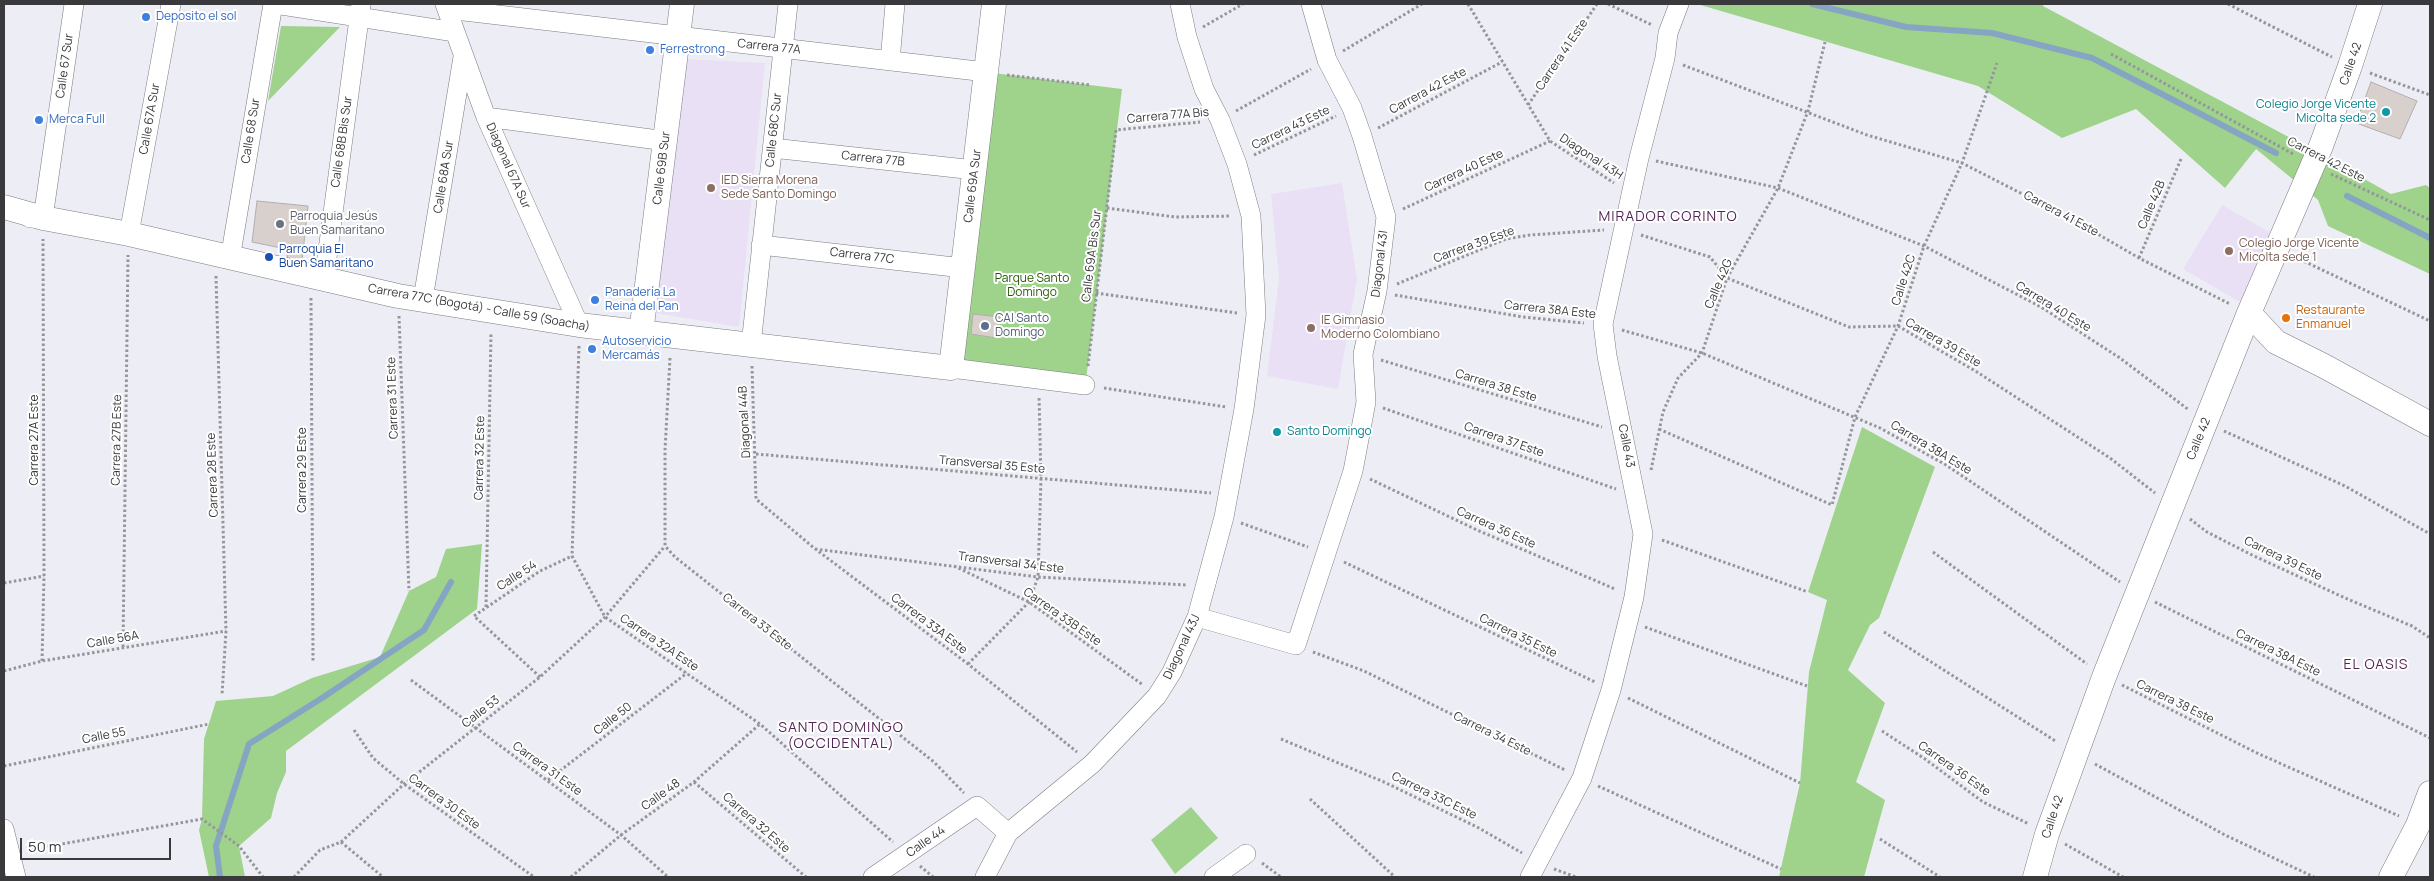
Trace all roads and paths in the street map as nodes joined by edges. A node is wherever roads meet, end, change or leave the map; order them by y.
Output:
1 (74, 4) edge
2 (171, 4) edge
3 (274, 4) edge
4 (682, 4) edge
5 (788, 4) edge
6 (895, 4) edge
7 (994, 4) edge
8 (1180, 4) edge
9 (1243, 4) edge
10 (1311, 4) edge
11 (1468, 4) edge
12 (1596, 4) edge
13 (1608, 4) edge
14 (1679, 4) edge
15 (2228, 4) edge
16 (2370, 4) edge
17 (446, 6) edge
18 (360, 10) edge
19 (455, 32) junction
20 (1668, 33) junction
21 (678, 37) junction
22 (1188, 37) junction
23 (1826, 42) dead end
24 (783, 49) junction
25 (464, 54) junction
26 (2111, 54) dead end
27 (1665, 58) junction
28 (890, 61) junction
29 (1502, 62) junction
30 (1997, 63) dead end
31 (2350, 66) junction
32 (986, 72) junction
33 (1091, 85) dead end
34 (2430, 94) edge
35 (1528, 105) junction
36 (1352, 108) junction
37 (1808, 111) junction
38 (486, 117) junction
39 (1220, 120) junction
40 (1116, 130) joint
41 (1362, 136) junction
42 (666, 140) junction
43 (1550, 141) junction
44 (772, 148) junction
45 (1639, 158) junction
46 (2181, 159) dead end
47 (1962, 163) junction
48 (1236, 164) junction
49 (2313, 165) junction
50 (975, 170) junction
51 (1778, 188) junction
52 (1632, 194) junction
53 (4, 207) edge
54 (1107, 208) junction
55 (1251, 216) junction
56 (1386, 217) junction
57 (4, 218) edge
58 (42, 218) junction
59 (2430, 220) edge
60 (1624, 229) junction
61 (129, 234) junction
62 (762, 244) junction
63 (1924, 246) junction
64 (2276, 248) junction
65 (223, 257) junction
66 (2139, 258) junction
67 (963, 268) junction
68 (1728, 278) junction
69 (317, 279) junction
70 (1377, 291) junction
71 (1096, 293) junction
72 (398, 296) junction
73 (424, 299) junction
74 (491, 310) junction
75 (2248, 313) junction
76 (1256, 315) junction
77 (2430, 321) edge
78 (1603, 324) junction
79 (579, 325) junction
80 (1898, 326) junction
81 (641, 333) junction
82 (672, 337) junction
83 (750, 345) junction
84 (1702, 353) junction
85 (1364, 354) junction
86 (950, 368) junction
87 (1039, 378) junction
88 (1085, 385) junction
89 (1366, 402) junction
90 (1244, 409) junction
91 (1855, 417) junction
92 (2206, 423) junction
93 (2430, 424) edge
94 (1659, 430) junction
95 (1623, 434) junction
96 (756, 454) junction
97 (1353, 471) junction
98 (1650, 478) dead end
99 (1041, 479) junction
100 (1227, 494) junction
101 (1636, 496) junction
102 (756, 499) joint
103 (2171, 505) junction
104 (1224, 517) junction
105 (1644, 534) junction
106 (2430, 534) edge
107 (665, 546) junction
108 (814, 548) junction
109 (1933, 552) dead end
110 (1327, 554) junction
111 (572, 556) junction
112 (950, 564) junction
113 (44, 576) junction
114 (1038, 577) junction
115 (4, 583) edge
116 (1206, 586) junction
117 (409, 591) dead end
118 (1808, 592) dead end
119 (2136, 593) junction
120 (1634, 597) junction
121 (1029, 602) junction
122 (486, 607) junction
123 (604, 617) junction
124 (1197, 617) junction
125 (1628, 621) junction
126 (226, 631) junction
127 (2430, 638) edge
128 (1296, 645) junction
129 (123, 646) junction
130 (42, 661) junction
131 (313, 662) dead end
132 (968, 664) junction
133 (4, 671) edge
134 (687, 673) junction
135 (540, 677) junction
136 (2104, 677) junction
137 (411, 680) dead end
138 (1807, 686) dead end
139 (1611, 690) junction
140 (222, 695) dead end
141 (1157, 696) junction
142 (208, 724) dead end
143 (760, 724) junction
144 (474, 728) junction
145 (354, 730) dead end
146 (1882, 731) dead end
147 (2430, 738) edge
148 (1281, 739) dead end
149 (1092, 764) junction
150 (4, 766) edge
151 (1582, 778) junction
152 (548, 780) junction
153 (694, 782) junction
154 (1800, 783) dead end
155 (404, 784) junction
156 (2430, 793) edge
157 (1310, 799) dead end
158 (977, 806) junction
159 (2424, 824) edge
160 (4, 829) edge
161 (1008, 833) junction
162 (2047, 834) junction
163 (621, 835) junction
164 (1880, 839) dead end
165 (341, 842) junction
166 (10, 853) junction
167 (1246, 854) dead end
168 (908, 855) junction
169 (1781, 869) dead end
170 (1534, 870) edge
171 (16, 877) edge
172 (263, 877) edge
173 (294, 877) edge
174 (383, 877) edge
175 (534, 877) edge
176 (571, 877) edge
177 (668, 877) edge
178 (806, 877) edge
179 (873, 877) edge
180 (933, 877) edge
181 (985, 877) edge
182 (1214, 877) edge
183 (1395, 877) edge
184 (1576, 877) edge
185 (1940, 877) edge
186 (2035, 877) edge
187 (2123, 877) edge
188 (2391, 877) edge

1 - 58 street, Calle 67 Sur
2 - 61 street, Calle 67A Sur
3 - 18 street
3 - 65 street, Calle 68 Sur
4 - 21 street, Calle 69B Sur
5 - 24 street, Calle 68C Sur
6 - 28 street
7 - 32 street, Calle 69A Sur
8 - 22 street, Diagonal 43J
9 - 22 path
10 - 36 street, Diagonal 43I
11 - 29 path, Diagonal 43H
12 - 35 path, Carrera 41 Este
13 - 20 path
14 - 20 street, Calle 43
15 - 31 path
16 - 31 street, Calle 42
17 - 19 street, Diagonal 67A Sur
17 - 21 street, Carrera 77A
18 - 19 street
18 - 69 street, Calle 68B Bis Sur
19 - 25 street, Diagonal 67A Sur
20 - 27 street, Calle 43
21 - 24 street, Carrera 77A
21 - 42 street, Calle 69B Sur
22 - 39 street, Diagonal 43J
23 - 37 path, Calle 42G
24 - 28 street, Carrera 77A
24 - 44 street, Calle 68C Sur
25 - 38 street, Diagonal 67A Sur
25 - 73 street, Calle 68A Sur
26 - 49 path, Carrera 42 Este
27 - 37 path, Carrera 41 Este
27 - 45 street, Calle 43
28 - 32 street, Carrera 77A
29 - 35 path, Diagonal 43H
29 - 41 path, Carrera 42 Este
30 - 47 path, Calle 42C
31 - 34 path
31 - 49 street, Calle 42
32 - 33 path
32 - 50 street, Calle 69A Sur
35 - 43 path, Diagonal 43H
36 - 41 street, Diagonal 43I
36 - 48 path, Carrera 43 Este
37 - 47 path, Carrera 41 Este
37 - 51 path, Calle 42G
38 - 42 street
38 - 79 street, Diagonal 67A Sur
39 - 40 path, Carrera 77A Bis
39 - 48 street, Diagonal 43J
40 - 54 path, Calle 69A Bis Sur
41 - 56 street, Diagonal 43I
42 - 81 street, Calle 69B Sur
43 - 52 path, Diagonal 43H
43 - 56 path, Carrera 40 Este
44 - 50 street, Carrera 77B
44 - 62 street, Calle 68C Sur
45 - 51 path, Carrera 40 Este
45 - 52 street, Calle 43
46 - 66 path, Calle 42B
47 - 63 path, Calle 42C
47 - 66 path, Carrera 41 Este
48 - 55 street, Diagonal 43J
49 - 59 path, Carrera 42 Este
49 - 64 street, Calle 42
50 - 67 street, Calle 69A Sur
51 - 63 path, Carrera 40 Este
51 - 68 path, Calle 42G
52 - 60 street, Calle 43
53 - 58 street, Carrera 77C (Bogotá) - Calle 59 (Soacha)
54 - 55 path
54 - 71 path, Calle 69A Bis Sur
55 - 76 street, Diagonal 43J
56 - 70 street, Diagonal 43I
57 - 58 street
58 - 61 street, Carrera 77C (Bogotá) - Calle 59 (Soacha)
58 - 113 path, Carrera 27A Este
60 - 68 path, Carrera 39 Este
60 - 70 path, Carrera 39 Este
60 - 78 street, Calle 43
61 - 65 street, Carrera 77C (Bogotá) - Calle 59 (Soacha)
61 - 129 path, Carrera 27B Este
62 - 67 street, Carrera 77C
62 - 83 street, Calle 68C Sur
63 - 80 path, Calle 42C
63 - 92 path, Carrera 40 Este
64 - 75 street, Calle 42
64 - 77 path
65 - 69 street, Carrera 77C (Bogotá) - Calle 59 (Soacha)
65 - 126 path, Carrera 28 Este
66 - 75 path, Carrera 41 Este
67 - 86 street, Calle 69A Sur
68 - 80 path, Carrera 39 Este
68 - 84 path, Calle 42G
69 - 72 street, Carrera 77C (Bogotá) - Calle 59 (Soacha)
69 - 131 path, Carrera 29 Este
70 - 78 path, Carrera 38A Este
70 - 85 street, Diagonal 43I
71 - 76 path
71 - 88 path, Calle 69A Bis Sur
72 - 73 street, Carrera 77C (Bogotá) - Calle 59 (Soacha)
72 - 117 path, Carrera 31 Este
73 - 74 street, Carrera 77C (Bogotá) - Calle 59 (Soacha)
74 - 79 street, Carrera 77C (Bogotá) - Calle 59 (Soacha)
74 - 122 path, Carrera 32 Este
75 - 92 street, Calle 42
75 - 93 street
76 - 90 street, Diagonal 43J
78 - 84 path, Carrera 38A Este
78 - 95 street, Calle 43
79 - 81 street, Carrera 77C (Bogotá) - Calle 59 (Soacha)
79 - 111 path, Carrera 32A Este
80 - 91 path, Calle 42C
80 - 103 path, Carrera 39 Este
81 - 82 street, Carrera 77C (Bogotá) - Calle 59 (Soacha)
82 - 83 street, Carrera 77C (Bogotá) - Calle 59 (Soacha)
82 - 107 path
83 - 86 street, Carrera 77C (Bogotá) - Calle 59 (Soacha)
83 - 96 path, Diagonal 44B
84 - 91 path, Carrera 38A Este
84 - 94 path, Calle 42G
85 - 89 street, Diagonal 43I
85 - 95 path, Carrera 38 Este
86 - 87 street
87 - 88 street
87 - 99 path
88 - 90 path
89 - 97 street, Diagonal 43I
89 - 101 path, Carrera 37 Este
90 - 100 street, Diagonal 43J
91 - 94 path, Calle 42C
91 - 119 path, Carrera 38A Este
92 - 103 street, Calle 42
92 - 106 path, Carrera 40 Este
94 - 98 path, Calle 42G
95 - 101 street, Calle 43
96 - 99 path, Transversal 35 Este
96 - 102 path, Diagonal 44B
97 - 110 street, Diagonal 43I
97 - 120 path, Carrera 36 Este
99 - 100 path, Transversal 35 Este
99 - 114 path
100 - 104 street, Diagonal 43J
101 - 105 street, Calle 43
102 - 108 path, Carrera 33A Este
103 - 119 street, Calle 42
103 - 127 path, Carrera 39 Este
104 - 110 path, Carrera 35 Este
104 - 116 street, Diagonal 43J
105 - 118 path
105 - 120 street, Calle 43
107 - 123 path, Calle 53
107 - 158 path, Carrera 33 Este
108 - 112 path, Transversal 34 Este
108 - 132 path, Carrera 33A Este
109 - 136 path, Carrera 38 Este
110 - 128 street, Diagonal 43I
110 - 139 path, Carrera 35 Este
111 - 122 path, Calle 54
111 - 123 path, Carrera 32A Este
112 - 114 path, Transversal 34 Este
112 - 121 path, Carrera 33B Este
113 - 115 path
113 - 130 path, Carrera 27A Este
114 - 116 path, Transversal 34 Este
114 - 121 path
116 - 124 street, Diagonal 43J
119 - 136 street, Calle 42
119 - 147 path, Carrera 38A Este
120 - 125 street, Calle 43
121 - 132 path
121 - 141 path, Carrera 33B Este
122 - 135 path, Calle 54
123 - 134 path, Carrera 32A Este
123 - 135 path, Calle 53
124 - 128 street
124 - 141 street, Diagonal 43J
125 - 138 path
125 - 139 street, Calle 43
126 - 129 path, Calle 56A
126 - 140 path, Carrera 28 Este
128 - 151 path, Carrera 34 Este
129 - 130 path, Calle 56A
130 - 133 path, Calle 56A
132 - 149 path, Carrera 33A Este
134 - 143 path, Carrera 32A Este
134 - 152 path, Calle 50
135 - 144 path, Calle 53
136 - 159 path, Carrera 38 Este
136 - 162 street, Calle 42
137 - 144 path, Carrera 31 Este
139 - 151 street, Calle 43
139 - 154 path, Carrera 35 Este
141 - 149 street, Diagonal 43J
142 - 150 path, Calle 55
143 - 153 path, Calle 48
143 - 168 path, Carrera 32A Este
144 - 152 path, Carrera 31 Este
144 - 155 path, Calle 53
145 - 155 path, Carrera 30 Este
146 - 162 path, Carrera 36 Este
148 - 170 path, Carrera 33C Este
149 - 161 street, Diagonal 43J
151 - 169 path, Carrera 34 Este
151 - 170 street, Calle 43
152 - 163 path, Carrera 31 Este
153 - 163 path, Calle 48
153 - 178 path, Carrera 32 Este
155 - 165 path, Calle 53
155 - 175 path, Carrera 30 Este
156 - 159 street
157 - 183 path
158 - 161 street
158 - 168 street, Calle 44
159 - 188 street
160 - 166 street
161 - 181 street, Diagonal 43J
162 - 186 street, Calle 42
162 - 187 path, Carrera 36 Este
163 - 176 path, Calle 48
163 - 177 path, Carrera 31 Este
164 - 185 path
165 - 173 path, Calle 53
165 - 174 path
166 - 171 street
166 - 172 path
167 - 182 street
168 - 179 street, Calle 44
168 - 180 path, Carrera 32A Este
170 - 184 path, Carrera 33C Este

